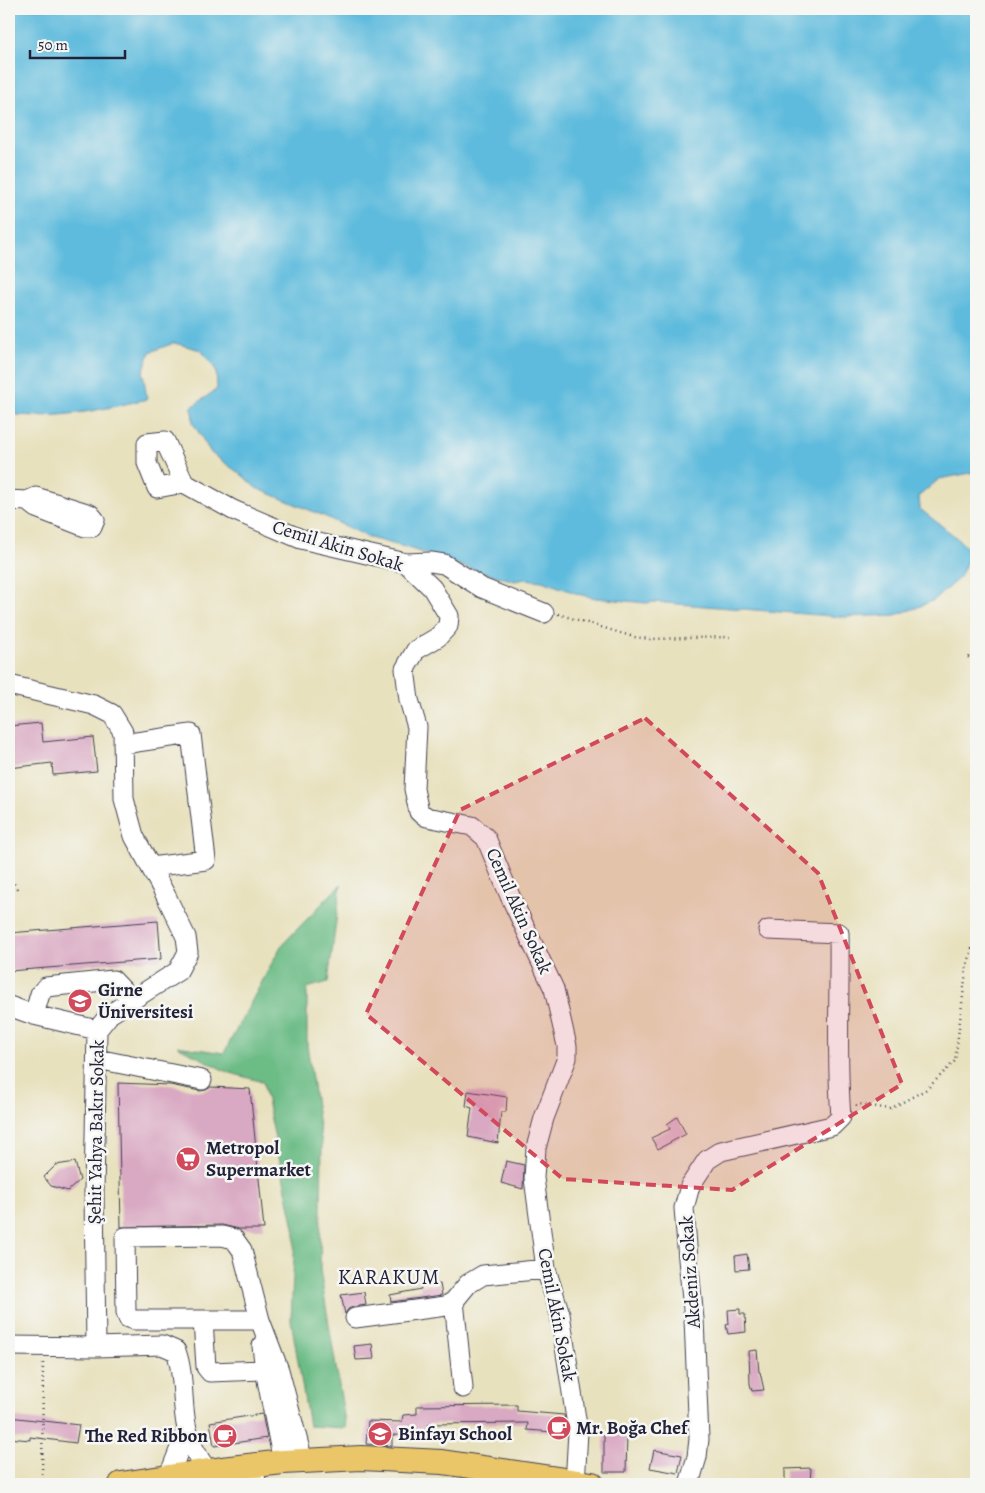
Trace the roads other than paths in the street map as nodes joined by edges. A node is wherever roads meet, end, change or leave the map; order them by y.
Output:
1 (184, 483) dead end
2 (406, 563) junction
3 (544, 613) road end
4 (9, 685) edge
5 (123, 744) junction
6 (151, 867) junction
7 (768, 930) dead end
8 (132, 1000) junction
9 (9, 1006) edge
10 (34, 1015) junction
11 (97, 1030) junction
12 (97, 1059) junction
13 (202, 1080) dead end
14 (95, 1237) junction
15 (124, 1237) junction
16 (546, 1269) junction
17 (454, 1302) junction
18 (355, 1318) dead end
19 (203, 1320) junction
20 (260, 1320) junction
21 (9, 1346) edge
22 (96, 1347) junction
23 (265, 1370) junction
24 (463, 1388) dead end
25 (187, 1430) junction
26 (293, 1462) junction
27 (208, 1471) junction
28 (256, 1475) edge
29 (172, 1479) edge
30 (130, 1483) edge
31 (581, 1483) edge
32 (689, 1484) edge

1 - 2 street, Cemil Akin Sokak
2 - 3 street
2 - 16 street, Cemil Akin Sokak
4 - 5 street, Şehit Yahya Bakır Sokak
5 - 6 street, Şehit Yahya Bakır Sokak
5 - 6 street
6 - 8 street, Şehit Yahya Bakır Sokak
7 - 32 street, Akdeniz Sokak
8 - 10 street
8 - 11 street, Şehit Yahya Bakır Sokak
9 - 10 street
10 - 11 street
11 - 12 street, Şehit Yahya Bakır Sokak
12 - 13 street
12 - 14 street, Şehit Yahya Bakır Sokak
14 - 15 street
14 - 22 street, Şehit Yahya Bakır Sokak
15 - 19 street
15 - 20 street
16 - 17 street
16 - 31 street, Cemil Akin Sokak
17 - 18 street
17 - 24 street
19 - 20 street
19 - 23 street
20 - 23 street
20 - 26 street
21 - 22 street
22 - 25 street
23 - 26 street
25 - 27 street
25 - 29 street
26 - 28 main road
26 - 31 main road
27 - 28 main road
27 - 29 main road
29 - 30 main road

